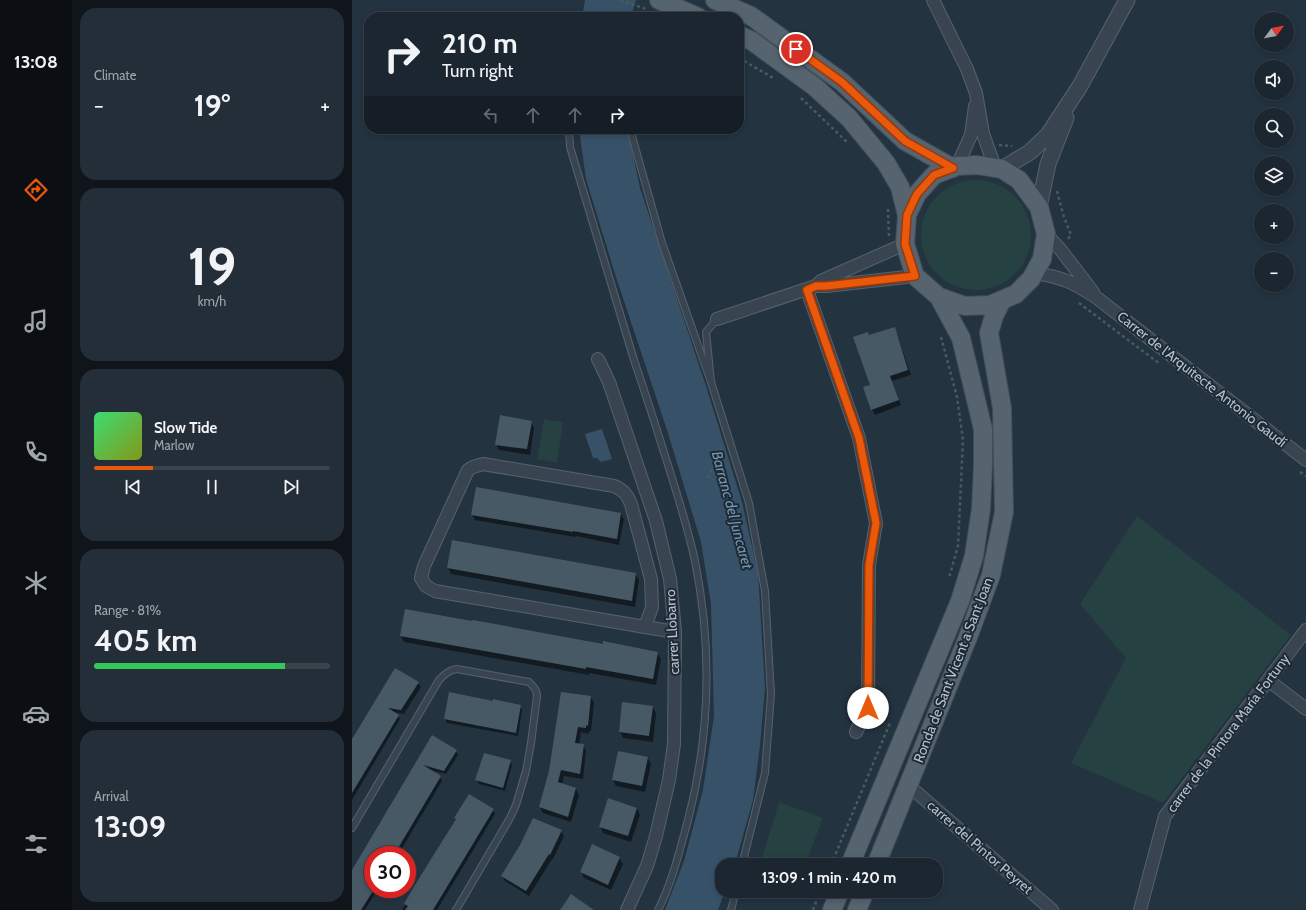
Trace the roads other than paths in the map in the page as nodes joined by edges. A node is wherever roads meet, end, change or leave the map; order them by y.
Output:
1 (659, 0) edge
2 (715, 0) edge
3 (933, 0) edge
4 (1127, 0) edge
5 (687, 12) edge
6 (742, 12) edge
7 (744, 13) edge
8 (744, 37) edge
9 (1080, 86) junction
10 (976, 93) junction
11 (569, 134) edge
12 (632, 134) edge
13 (955, 167) junction
14 (998, 168) junction
15 (1039, 207) junction
16 (907, 215) junction
17 (1046, 234) junction
18 (899, 246) junction
19 (1034, 273) junction
20 (915, 276) junction
21 (811, 288) junction
22 (939, 297) junction
23 (1097, 298) junction
24 (1002, 300) junction
25 (717, 319) joint
26 (598, 359) dead end
27 (710, 382) junction
28 (1306, 460) edge
29 (645, 627) junction
30 (1306, 630) edge
31 (675, 632) junction
32 (1268, 680) junction
33 (1306, 709) edge
34 (856, 732) dead end
35 (908, 785) junction
36 (352, 828) edge
37 (744, 858) edge
38 (853, 858) edge
39 (879, 858) edge
40 (734, 898) edge
41 (837, 898) edge
42 (862, 898) edge
43 (1039, 905) edge
44 (456, 910) edge
45 (627, 910) edge
46 (658, 910) edge
47 (731, 910) edge
48 (832, 910) edge
49 (857, 910) edge
50 (1052, 910) edge
51 (1140, 910) edge

1 - 5 main road
2 - 6 main road
3 - 10 street
4 - 9 street
7 - 13 main road
8 - 16 main road
9 - 14 street
9 - 15 street
10 - 13 street
10 - 14 street
11 - 46 lane
12 - 27 lane
13 - 14 main road
13 - 16 main road
14 - 15 main road
15 - 17 main road
16 - 18 main road
17 - 19 main road
17 - 23 street, Carrer de l'Arquitecte Antonio Gaudí
18 - 20 main road
18 - 21 street
19 - 23 street, Carrer de l'Arquitecte Antonio Gaudí
19 - 24 main road
20 - 21 street
20 - 22 main road, Ronda de Sant Vicent a Sant Joan
21 - 25 street
21 - 34 street
22 - 24 main road
22 - 38 main road, Ronda de Sant Vicent a Sant Joan
23 - 28 street, Carrer de l'Arquitecte Antonio Gaudí
24 - 35 main road, Ronda de Sant Vicent a Sant Joan
25 - 27 lane
26 - 31 street, carrer Llobarro
27 - 37 lane
29 - 29 street
29 - 31 street
30 - 32 street, carrer de la Pintora María Fortuny
31 - 45 street, carrer Llobarro
32 - 33 street
32 - 51 street, carrer de la Pintora María Fortuny
35 - 39 main road, Ronda de Sant Vicent a Sant Joan
35 - 43 street, carrer del Pintor Peyret
36 - 44 lane
40 - 47 lane
41 - 48 main road
42 - 49 main road
43 - 50 street, carrer del Pintor Peyret

